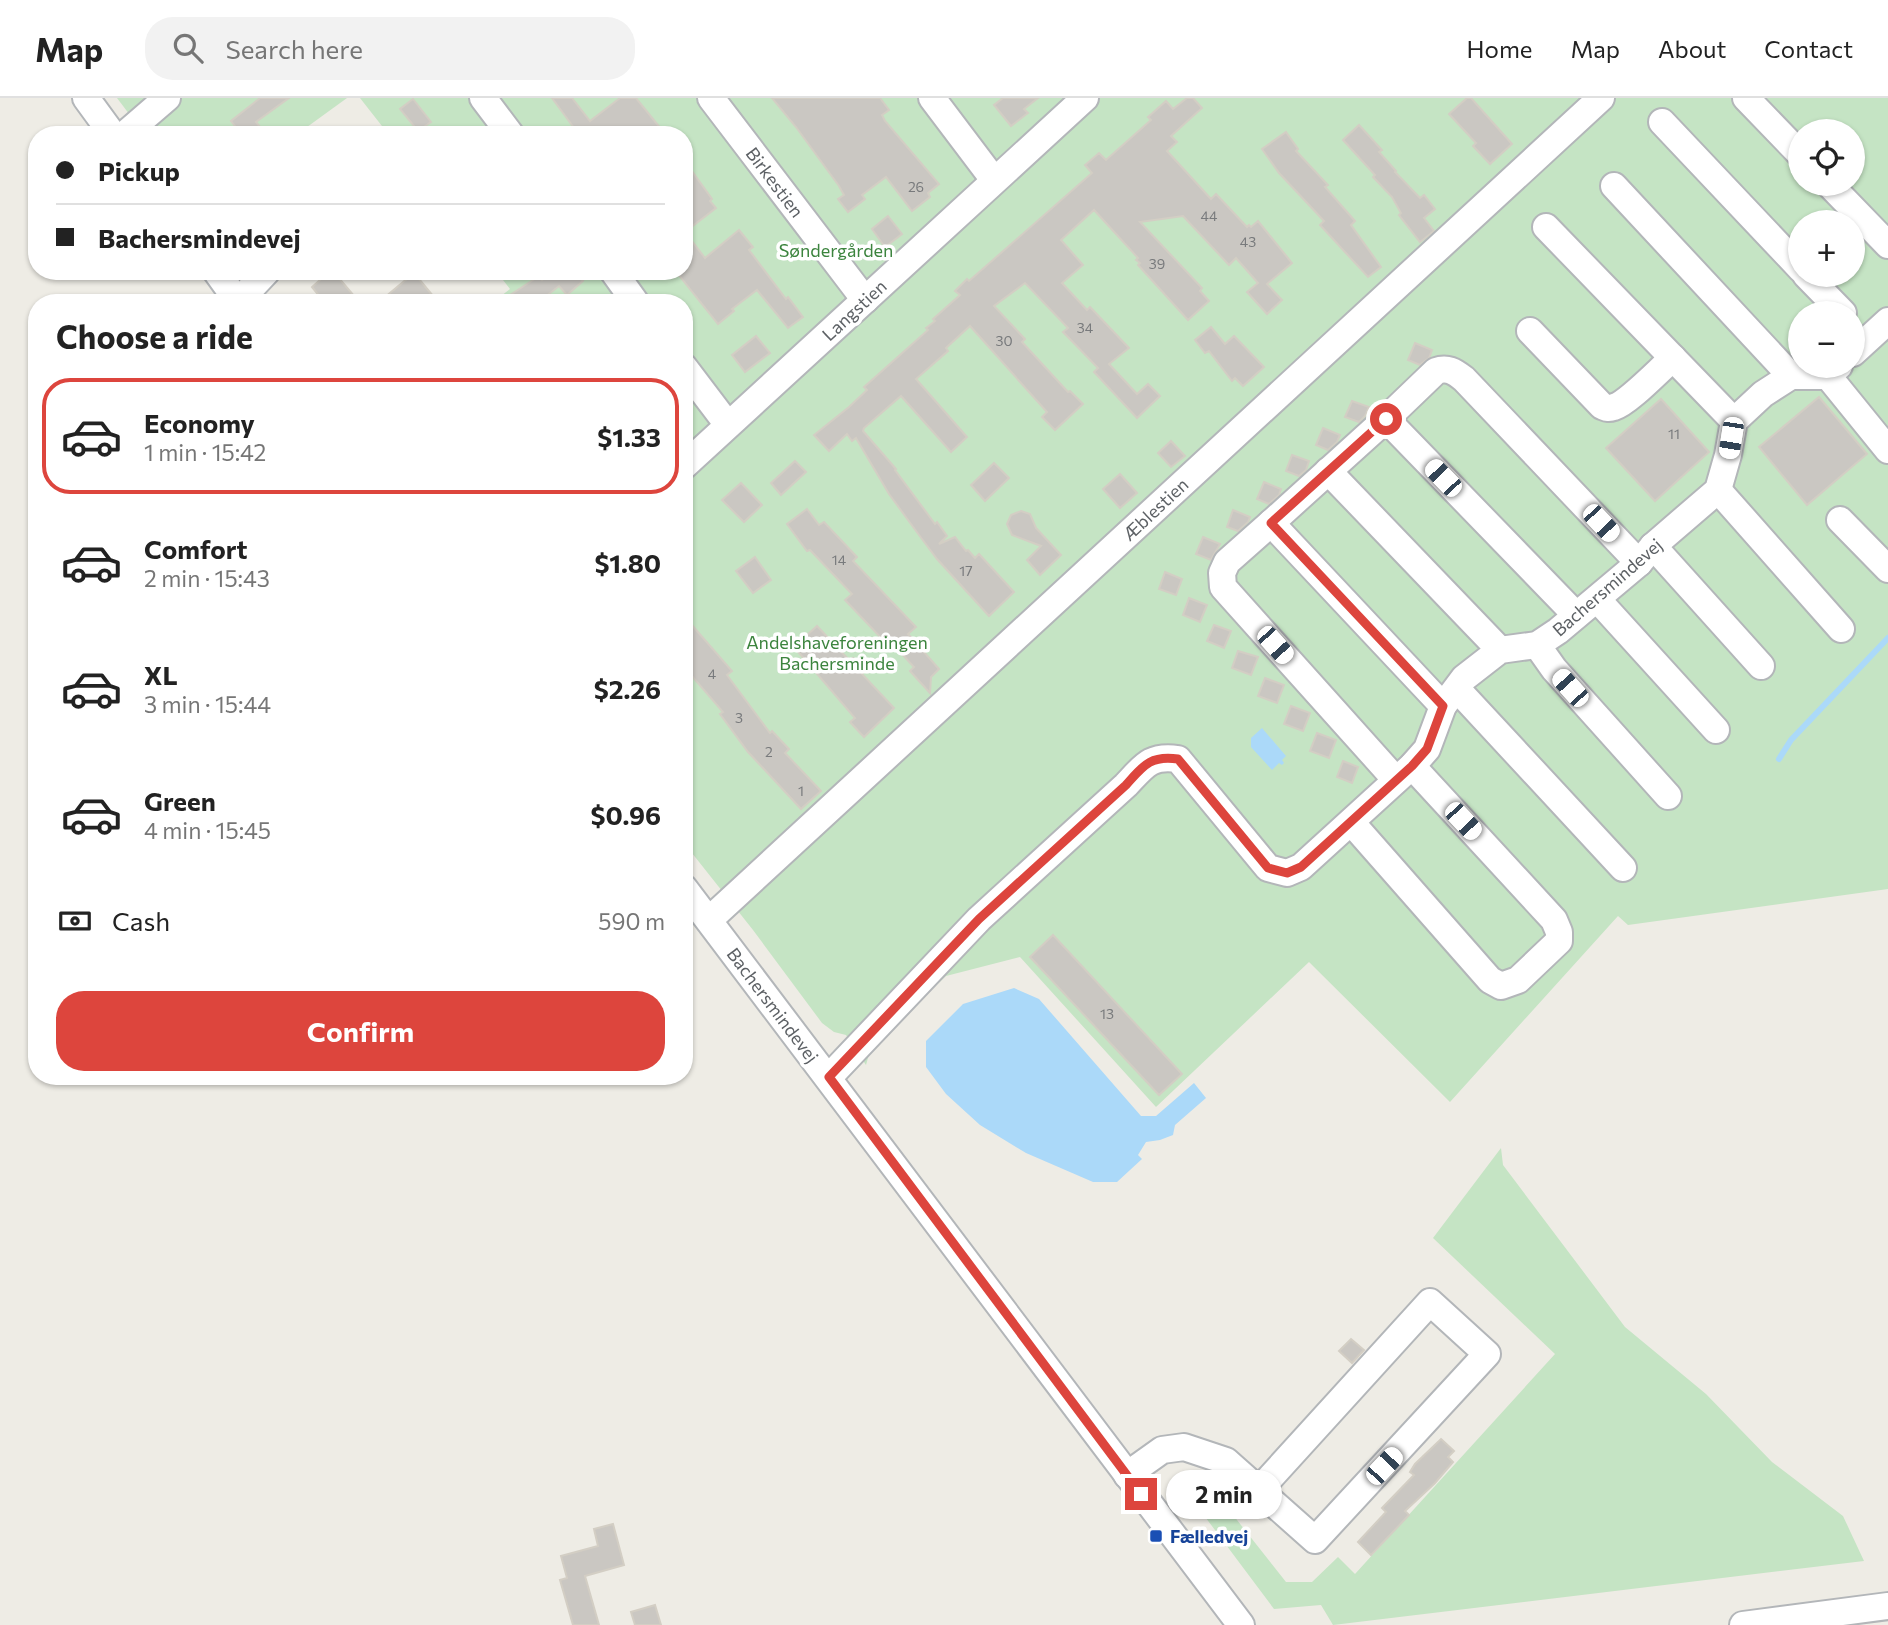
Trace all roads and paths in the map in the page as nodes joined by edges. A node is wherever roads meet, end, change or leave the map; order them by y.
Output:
1 (86, 98) edge
2 (167, 98) edge
3 (483, 98) edge
4 (711, 98) edge
5 (932, 98) edge
6 (1085, 98) edge
7 (1601, 98) edge
8 (1746, 98) edge
9 (1662, 122) dead end
10 (106, 126) edge
11 (134, 126) edge
12 (504, 126) edge
13 (1788, 142) edge
14 (994, 180) junction
15 (1614, 186) dead end
16 (1841, 196) edge
17 (1546, 227) dead end
18 (1888, 245) edge
19 (1788, 255) edge
20 (259, 280) edge
21 (1818, 287) edge
22 (246, 294) edge
23 (865, 300) junction
24 (1831, 301) edge
25 (1530, 331) dead end
26 (1673, 358) junction
27 (1788, 373) edge
28 (1788, 378) edge
29 (1839, 378) edge
30 (693, 379) edge
31 (1386, 419) junction
32 (1734, 421) junction
33 (728, 425) junction
34 (1888, 450) edge
35 (693, 458) edge
36 (1328, 471) junction
37 (1718, 491) junction
38 (1840, 520) dead end
39 (1271, 523) junction
40 (1646, 555) junction
41 (1888, 569) edge
42 (1597, 599) junction
43 (1576, 615) junction
44 (1842, 629) dead end
45 (1537, 645) junction
46 (1500, 650) junction
47 (1761, 666) dead end
48 (1450, 697) junction
49 (1716, 730) dead end
50 (1404, 773) junction
51 (1668, 796) dead end
52 (1351, 822) junction
53 (1623, 868) dead end
54 (693, 900) edge
55 (709, 920) junction
56 (829, 1077) junction
57 (1127, 1475) junction
58 (1259, 1490) junction
59 (1888, 1606) edge
60 (1241, 1625) edge
61 (1742, 1625) edge

1 - 10 street
2 - 11 street
3 - 12 street
4 - 23 street, Birkestien
5 - 14 street
6 - 14 street, Langstien
7 - 55 street, Æblestien
8 - 13 street
9 - 19 street
14 - 23 street, Langstien
15 - 27 street
16 - 18 street
17 - 26 street
20 - 22 street
21 - 24 street
23 - 33 street, Langstien
25 - 26 street
26 - 32 street
28 - 32 street
29 - 34 street
30 - 33 street
31 - 36 street
31 - 40 street
31 - 43 street
32 - 37 street
33 - 35 street, Langstien
36 - 39 street
36 - 46 street
37 - 40 street, Bachersmindevej
37 - 44 street
38 - 41 street
39 - 48 street
39 - 50 street
40 - 42 street, Bachersmindevej
40 - 47 street
42 - 43 street, Bachersmindevej
42 - 49 street
43 - 45 street, Bachersmindevej
45 - 46 street, Bachersmindevej
45 - 51 street
46 - 48 street
48 - 50 street
48 - 53 street
50 - 52 street
50 - 52 street
52 - 56 street
54 - 55 street, Bachersmindevej
55 - 56 street, Bachersmindevej
56 - 57 street, Bachersmindevej
57 - 58 street
57 - 60 street, Bachersmindevej
58 - 58 street
59 - 61 street

